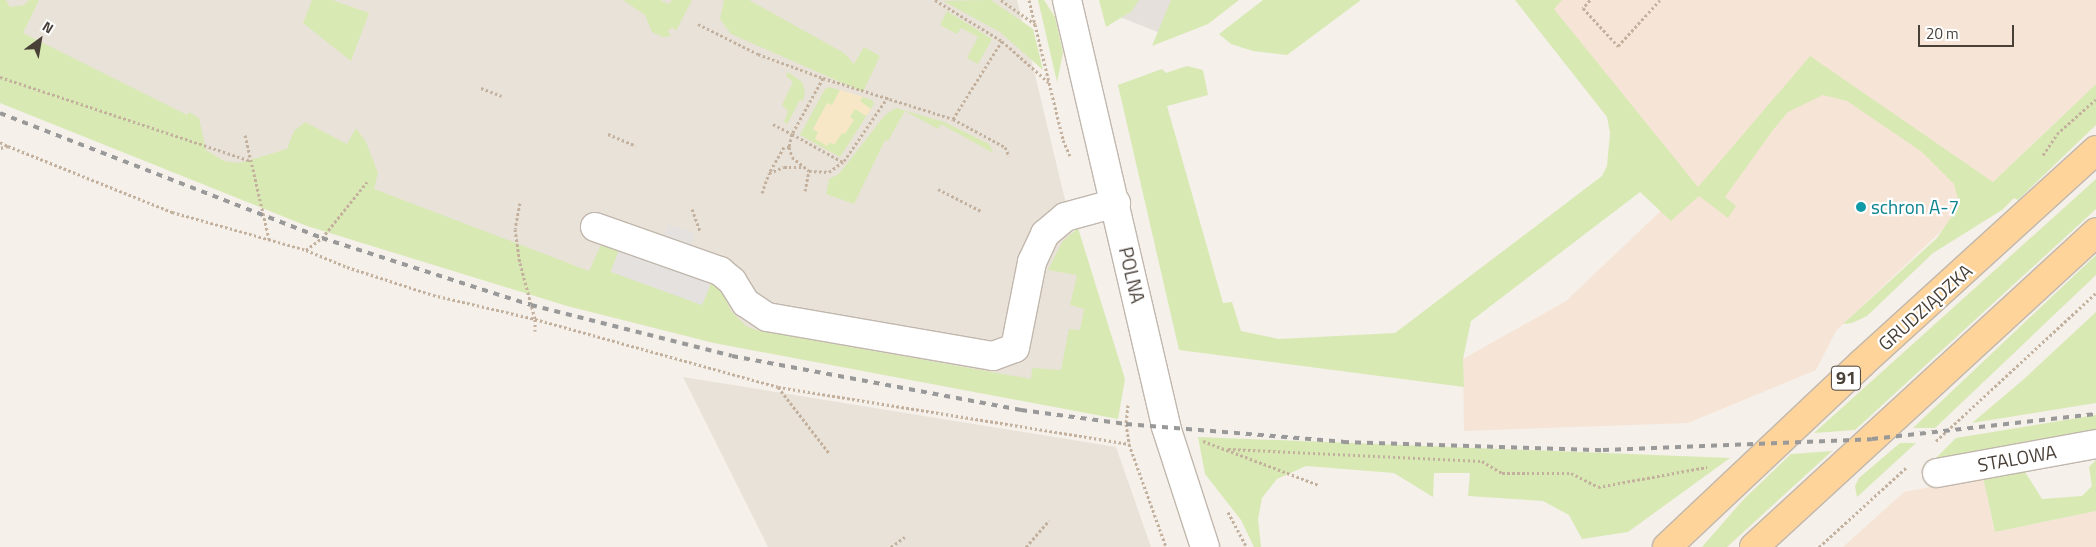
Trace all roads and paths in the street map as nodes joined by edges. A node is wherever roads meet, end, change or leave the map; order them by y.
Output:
1 (937, 0) edge
2 (1001, 0) edge
3 (1067, 0) edge
4 (1590, 0) edge
5 (1660, 0) edge
6 (698, 24) dead end
7 (1036, 25) dead end
8 (1002, 41) junction
9 (0, 77) edge
10 (823, 78) junction
11 (1049, 82) dead end
12 (481, 88) dead end
13 (502, 96) dead end
14 (888, 97) junction
15 (953, 119) junction
16 (773, 124) dead end
17 (608, 134) dead end
18 (792, 134) junction
19 (245, 135) dead end
20 (0, 142) edge
21 (8, 146) junction
22 (636, 146) dead end
23 (789, 147) junction
24 (0, 148) edge
25 (2096, 150) edge
26 (1009, 156) dead end
27 (251, 161) junction
28 (843, 162) junction
29 (802, 167) junction
30 (809, 171) junction
31 (769, 173) junction
32 (367, 182) dead end
33 (938, 189) dead end
34 (805, 192) dead end
35 (762, 193) dead end
36 (520, 203) dead end
37 (1116, 203) junction
38 (981, 212) dead end
39 (594, 227) dead end
40 (2096, 232) edge
41 (268, 239) junction
42 (306, 250) junction
43 (2096, 293) edge
44 (535, 319) junction
45 (534, 330) dead end
46 (778, 387) junction
47 (1196, 439) dead end
48 (1129, 444) dead end
49 (2096, 444) edge
50 (1932, 445) dead end
51 (1228, 449) junction
52 (829, 453) dead end
53 (1910, 464) dead end
54 (1714, 465) dead end
55 (1937, 472) dead end
56 (1319, 485) dead end
57 (1049, 521) dead end
58 (905, 537) dead end
59 (891, 547) edge
60 (1026, 547) edge
61 (1205, 547) edge
62 (1667, 547) edge
63 (1754, 547) edge
64 (1819, 547) edge

1 - 8 path
2 - 7 path
3 - 37 street, POLNA
4 - 5 path
6 - 10 path
8 - 11 path
8 - 15 path
9 - 27 path
10 - 14 path
10 - 18 path
12 - 13 path
14 - 15 path
14 - 28 path
15 - 26 path
16 - 18 path
17 - 22 path
18 - 23 path
18 - 28 path
19 - 27 path
20 - 21 path
21 - 24 path
21 - 41 path
23 - 29 path
23 - 31 path
25 - 62 main road, GRUDZIĄDZKA / 91
27 - 41 path
28 - 30 path
29 - 30 path
29 - 31 path
30 - 34 path
31 - 35 path
32 - 42 path
33 - 38 path
36 - 44 path
37 - 39 street
37 - 61 street, POLNA
40 - 63 main road
41 - 42 path
42 - 44 path
43 - 50 path
44 - 45 path
44 - 46 path
46 - 48 path
46 - 52 path
47 - 51 path
49 - 55 street, STALOWA
51 - 54 path
51 - 56 path
53 - 64 path
57 - 60 path
58 - 59 path

